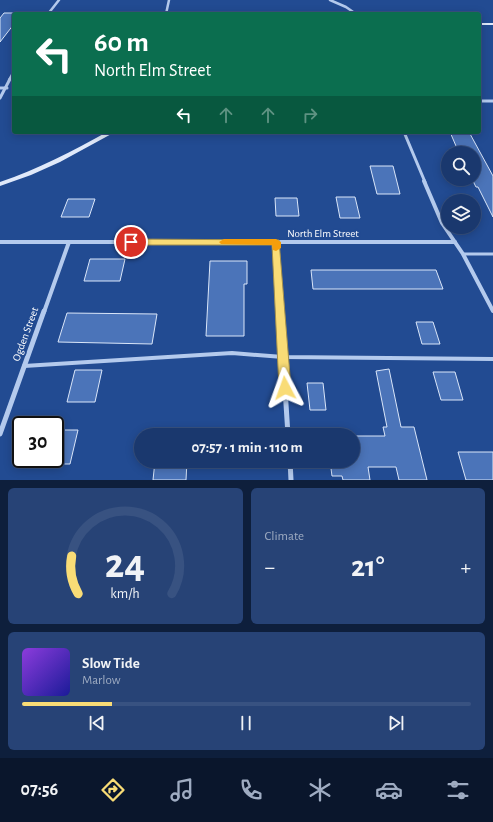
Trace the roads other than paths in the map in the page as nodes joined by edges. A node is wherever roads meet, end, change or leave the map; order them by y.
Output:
1 (58, 0) edge
2 (169, 0) edge
3 (330, 0) edge
4 (49, 12) edge
5 (166, 12) edge
6 (352, 12) edge
7 (481, 24) edge
8 (493, 24) edge
9 (12, 77) edge
10 (0, 88) edge
11 (7, 88) junction
12 (0, 98) edge
13 (481, 100) edge
14 (493, 100) edge
15 (108, 134) edge
16 (405, 134) edge
17 (0, 184) edge
18 (0, 242) edge
19 (69, 242) junction
20 (276, 242) junction
21 (455, 242) junction
22 (463, 254) junction
23 (493, 254) edge
24 (493, 311) edge
25 (283, 357) junction
26 (493, 359) edge
27 (24, 366) junction
28 (288, 428) edge
29 (0, 434) edge
30 (290, 468) edge
31 (291, 480) edge

1 - 4 street
2 - 5 street
3 - 6 street
7 - 8 main road
9 - 11 street
10 - 11 street
11 - 12 street
13 - 14 street
15 - 17 main road
16 - 21 street
18 - 19 street, North Elm Street
19 - 20 street, North Elm Street
19 - 27 street, Ogden Street
20 - 21 street, North Elm Street
20 - 25 street
21 - 22 street
22 - 23 lane
22 - 24 street
25 - 26 lane
25 - 27 lane
25 - 28 street
27 - 29 street, Ogden Street
30 - 31 street

